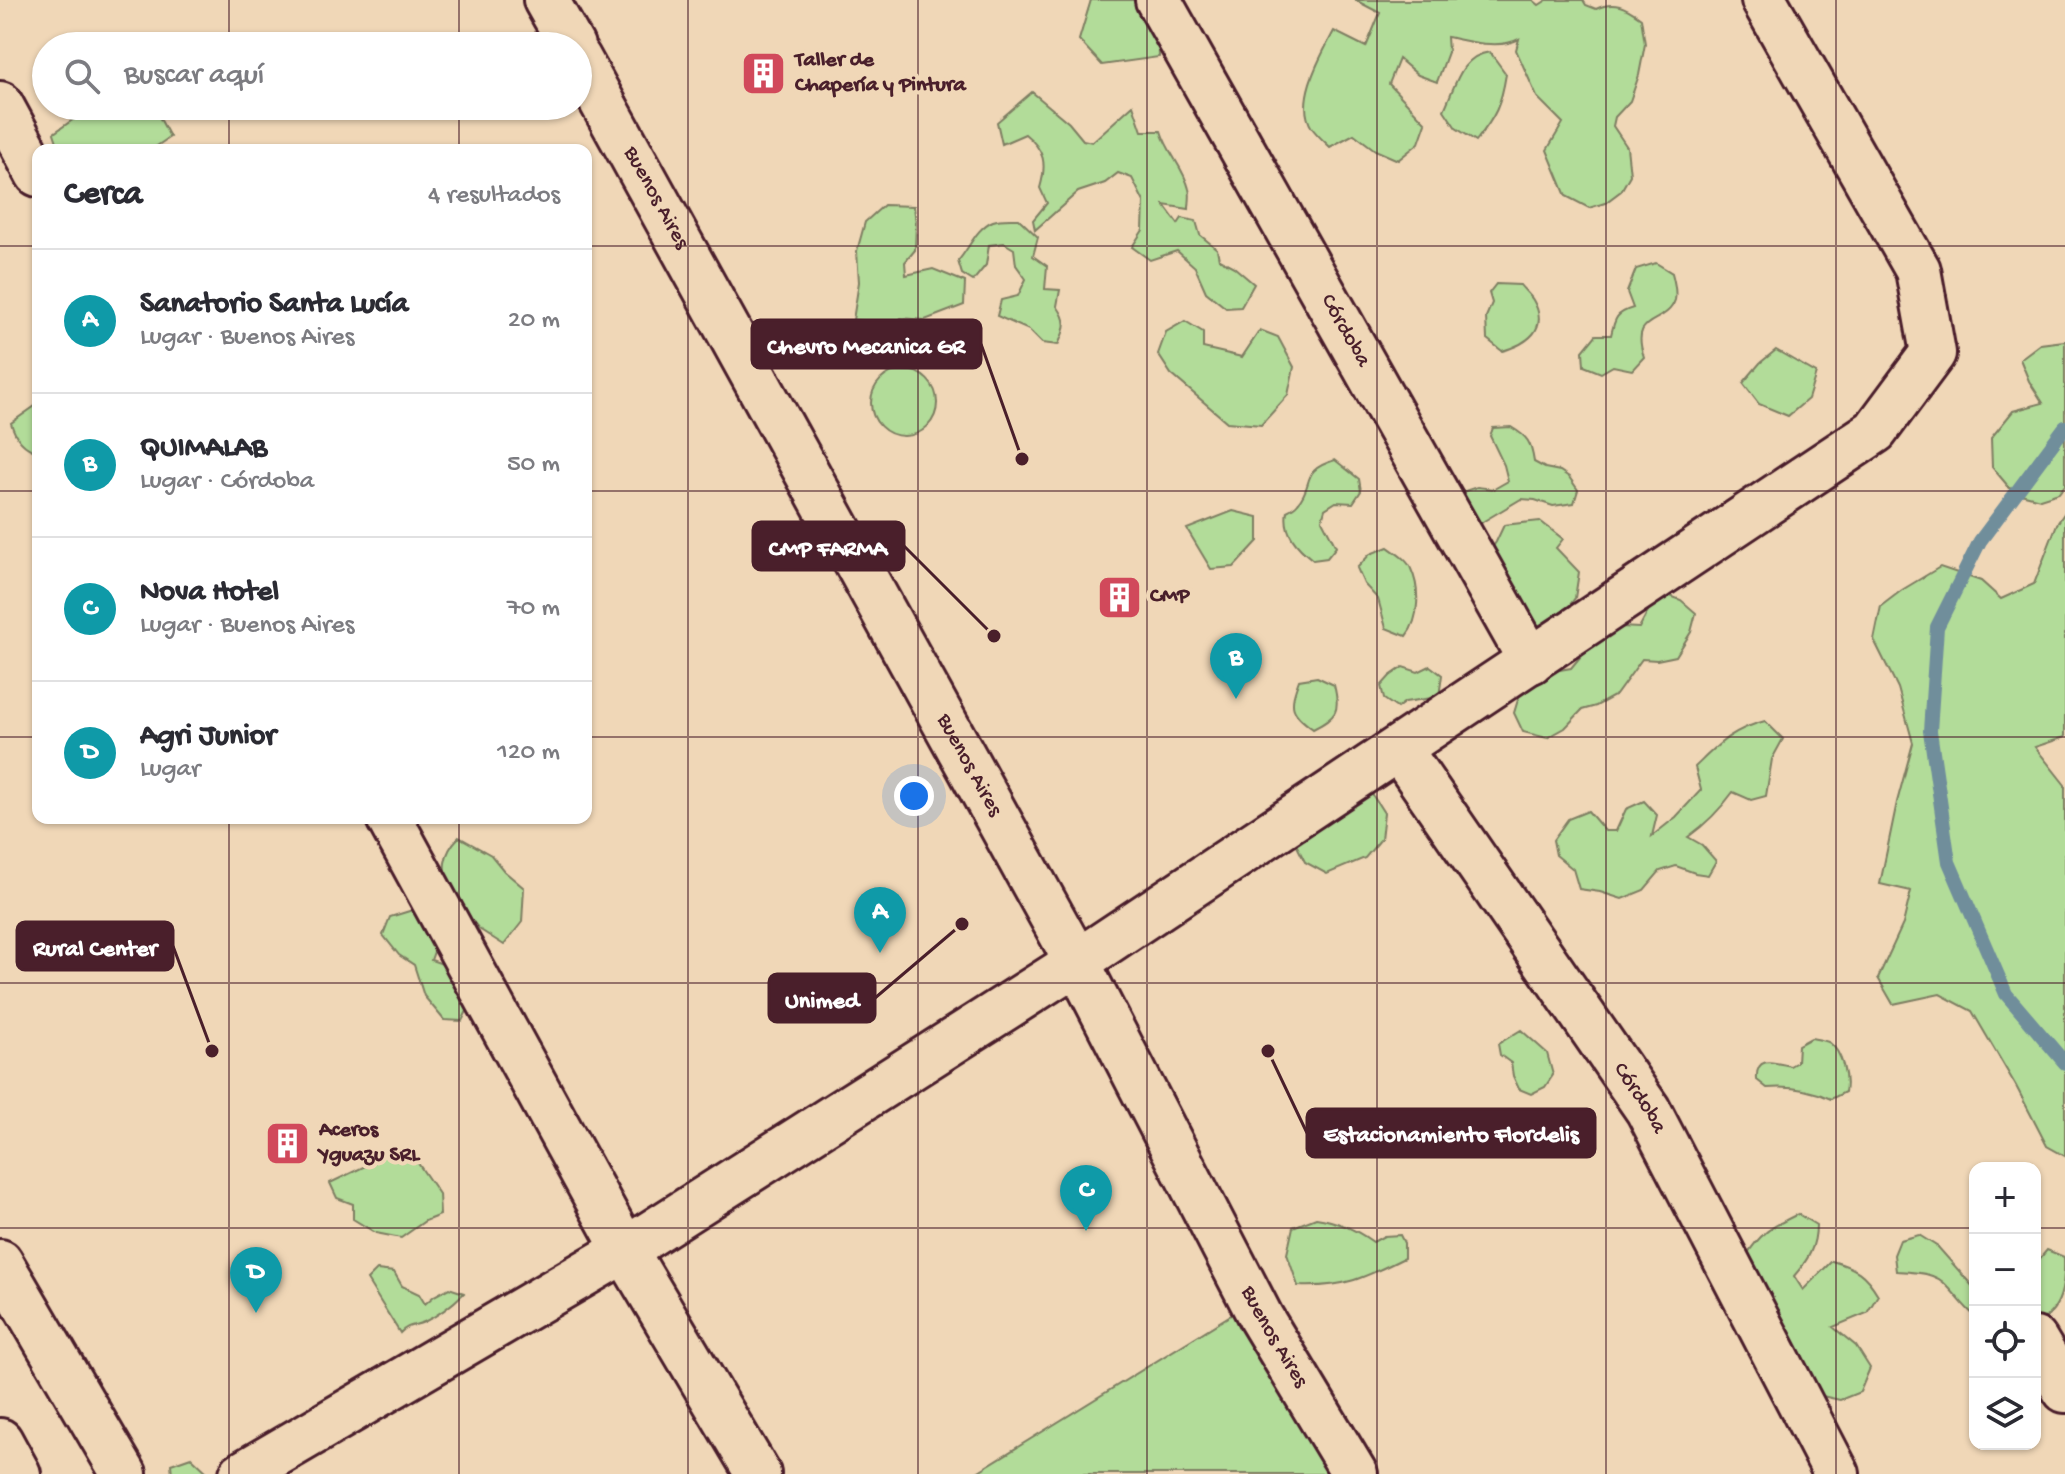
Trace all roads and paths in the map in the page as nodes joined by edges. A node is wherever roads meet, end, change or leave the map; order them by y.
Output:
1 (546, 0) edge
2 (1158, 0) edge
3 (1764, 0) edge
4 (564, 32) edge
5 (592, 83) edge
6 (0, 104) edge
7 (32, 163) edge
8 (1531, 661) junction
9 (1399, 749) junction
10 (392, 824) edge
11 (1077, 962) junction
12 (625, 1250) junction
13 (0, 1262) edge
14 (2041, 1350) edge
15 (2065, 1390) edge
16 (0, 1441) edge
17 (18, 1474) edge
18 (124, 1474) edge
19 (242, 1474) edge
20 (758, 1474) edge
21 (1355, 1474) edge
22 (1837, 1474) edge

1 - 4 main road
2 - 8 main road, Córdoba
3 - 8 main road
5 - 11 main road, Buenos Aires
6 - 7 main road
8 - 9 main road
9 - 11 main road
9 - 22 main road, Córdoba
10 - 12 main road
11 - 12 main road
11 - 21 main road, Buenos Aires
12 - 19 main road
12 - 20 main road
13 - 18 main road
14 - 15 main road
16 - 17 main road

